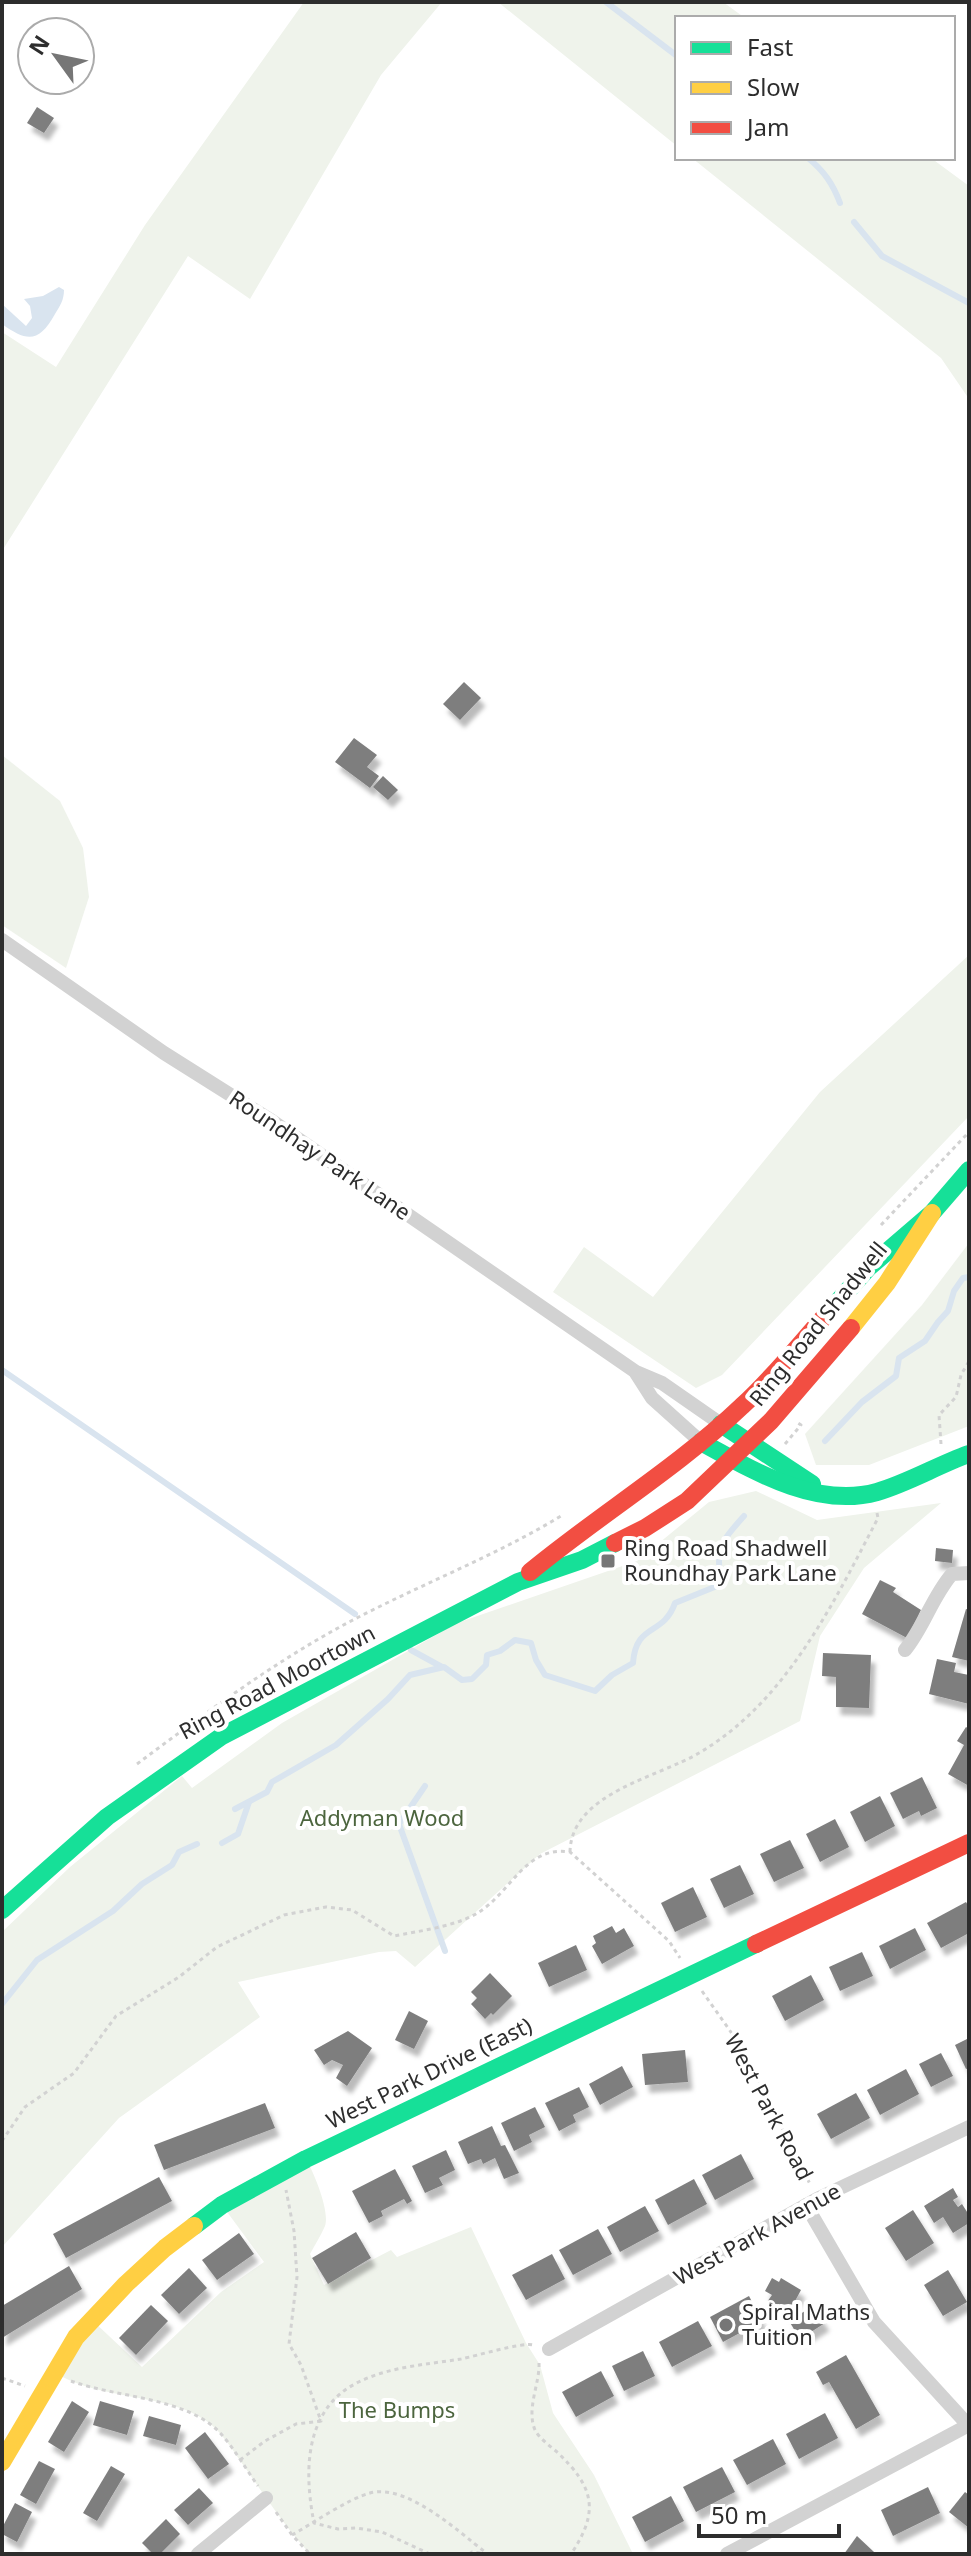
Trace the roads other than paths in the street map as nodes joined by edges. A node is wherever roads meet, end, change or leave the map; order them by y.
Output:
1 (2, 940) edge
2 (969, 1170) edge
3 (932, 1213) junction
4 (636, 1372) junction
5 (721, 1424) junction
6 (701, 1442) junction
7 (749, 1443) junction
8 (969, 1454) edge
9 (733, 1460) junction
10 (826, 1493) junction
11 (969, 1573) edge
12 (518, 1582) junction
13 (905, 1650) dead end
14 (969, 1843) edge
15 (2, 1910) edge
16 (969, 2127) edge
17 (812, 2202) junction
18 (549, 2349) road end
19 (969, 2425) edge
20 (2, 2462) edge
21 (266, 2498) road end
22 (751, 2548) edge
23 (198, 2554) edge
24 (727, 2554) edge

1 - 4 street, Roundhay Park Lane
2 - 3 main road, Ring Road Shadwell
3 - 5 main road, Ring Road Shadwell
3 - 7 main road, Ring Road Shadwell
4 - 5 street, Roundhay Park Lane
4 - 6 street, Roundhay Park Lane
5 - 6 main road, Ring Road Moortown
5 - 7 main road
6 - 9 main road
6 - 12 main road, Ring Road Moortown
7 - 9 main road, Ring Road Shadwell
7 - 10 main road
8 - 10 main road
9 - 10 main road
9 - 12 main road, Ring Road Moortown
11 - 13 street
12 - 15 main road, Ring Road Moortown
14 - 20 main road, West Park Drive (East)
16 - 17 street, West Park Avenue
17 - 18 street, West Park Avenue
17 - 19 street, West Park Road
19 - 22 street
21 - 23 street
22 - 24 street

